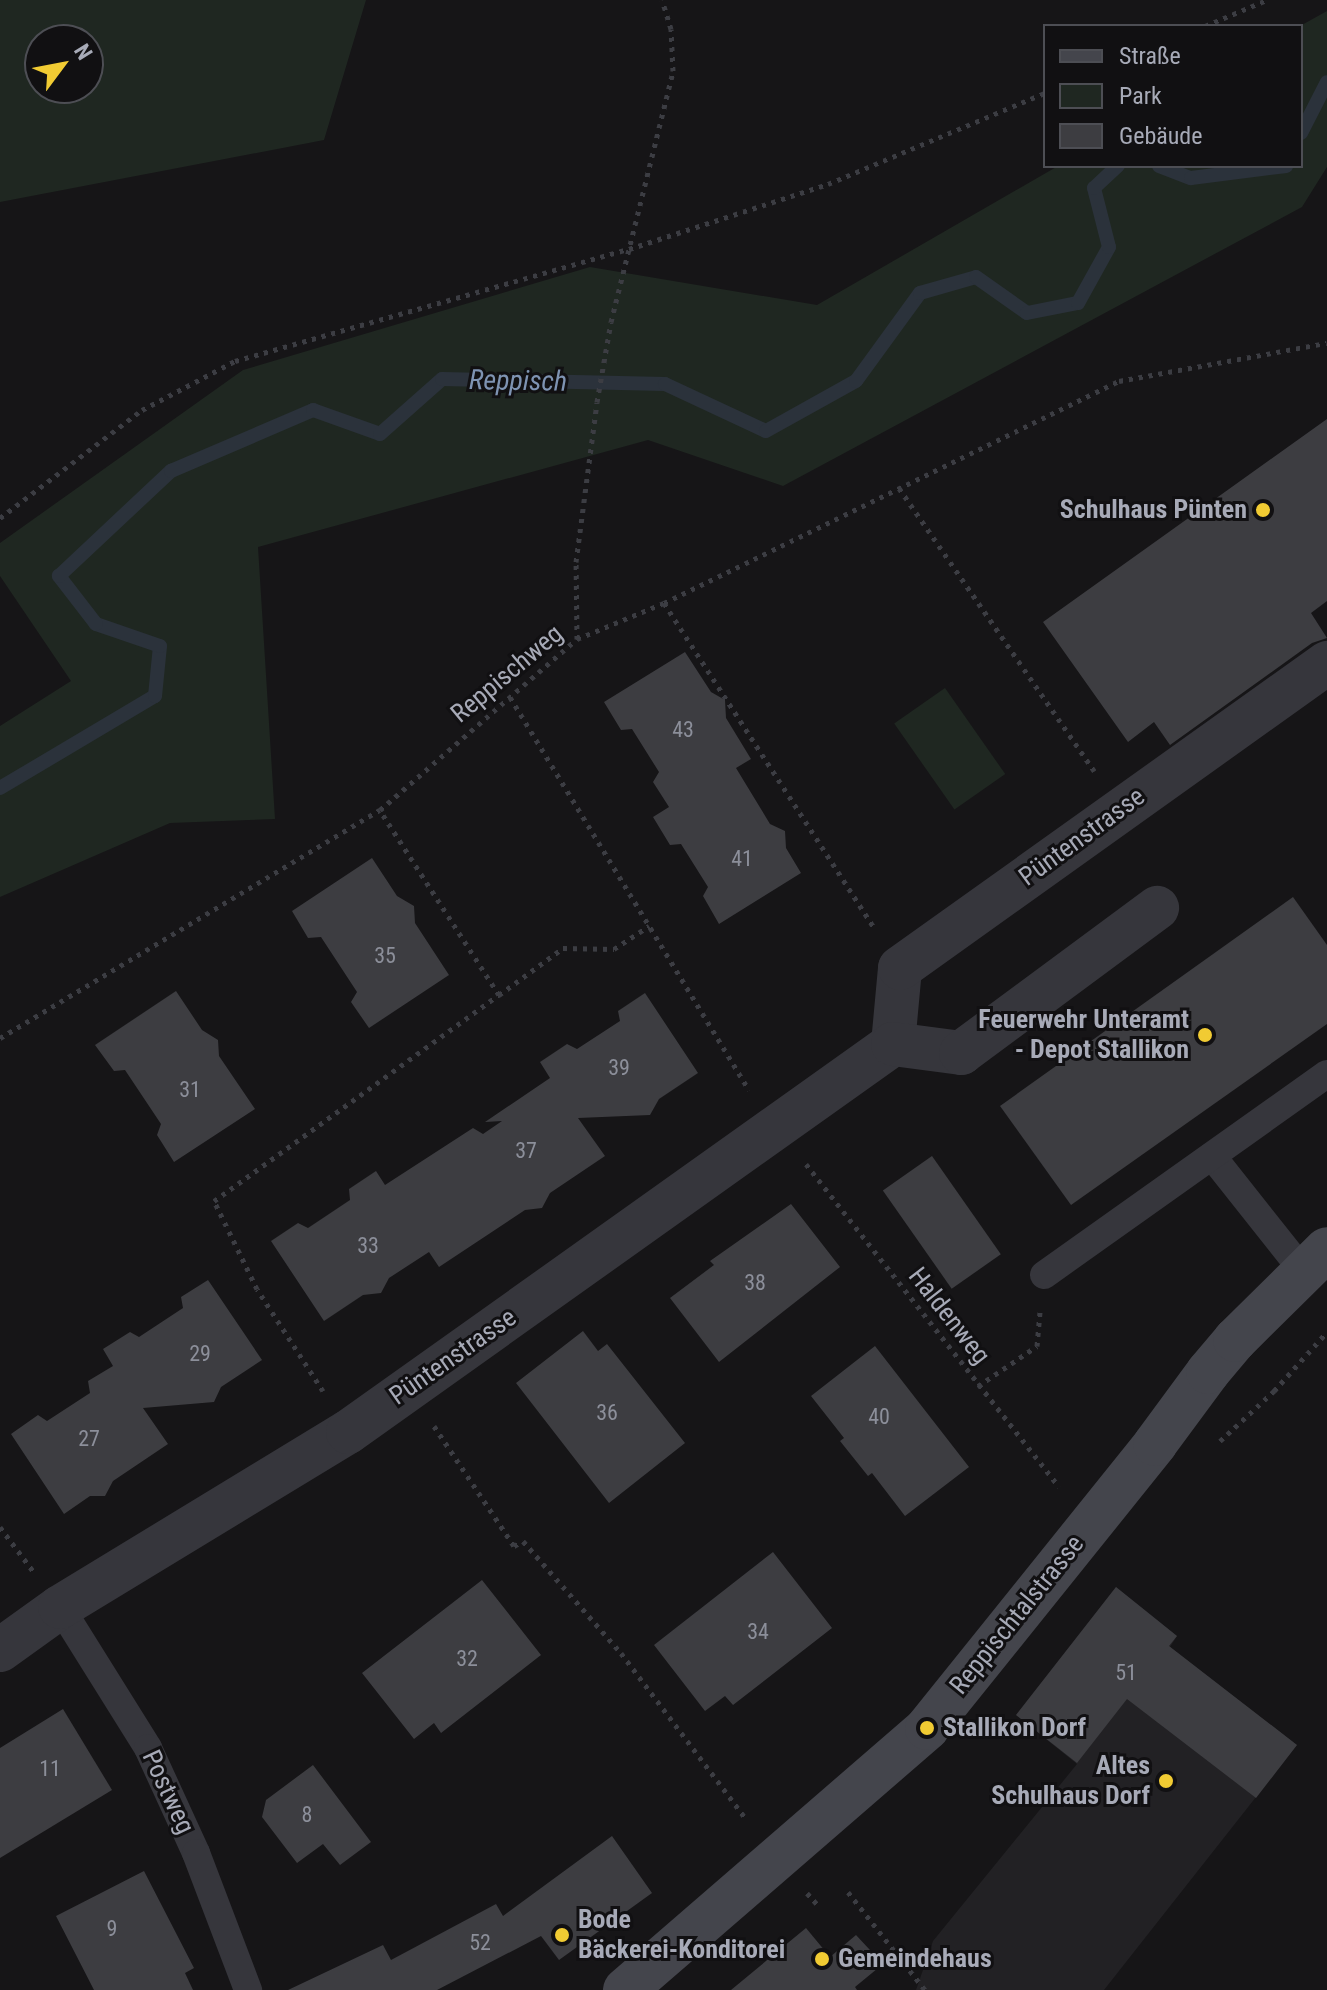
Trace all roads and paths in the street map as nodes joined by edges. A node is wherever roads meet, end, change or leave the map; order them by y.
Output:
1 (662, 0) edge
2 (1267, 0) edge
3 (1210, 24) edge
4 (1043, 94) edge
5 (629, 249) junction
6 (1327, 343) edge
7 (899, 488) junction
8 (0, 518) edge
9 (664, 603) junction
10 (577, 639) junction
11 (1327, 663) edge
12 (510, 697) junction
13 (1120, 809) junction
14 (380, 810) junction
15 (1157, 908) dead end
16 (649, 926) junction
17 (900, 968) junction
18 (499, 995) junction
19 (0, 1038) edge
20 (893, 1044) junction
21 (1327, 1074) edge
22 (778, 1129) junction
23 (1212, 1156) junction
24 (1315, 1260) edge
25 (1044, 1275) joint
26 (978, 1386) junction
27 (410, 1388) junction
28 (348, 1432) junction
29 (1089, 1526) junction
30 (60, 1607) junction
31 (0, 1650) edge
32 (778, 1861) junction
33 (848, 1892) dead end
34 (817, 1904) dead end
35 (248, 1990) edge
36 (625, 1990) edge
37 (925, 1990) edge

1 - 5 path
2 - 3 path
4 - 5 path
5 - 8 path
5 - 10 path
6 - 7 path, Reppischweg
7 - 9 path, Reppischweg
7 - 13 path
9 - 10 path, Reppischweg
9 - 17 path
10 - 12 path, Reppischweg
11 - 13 street, Püntenstrasse
12 - 14 path, Reppischweg
12 - 16 path, Haldenweg
13 - 17 street, Püntenstrasse
14 - 18 path
14 - 19 path, Reppischweg
15 - 20 street
16 - 18 path
16 - 22 path, Haldenweg
17 - 20 street
18 - 28 path
20 - 22 street, Püntenstrasse
21 - 23 lane
22 - 26 path, Haldenweg
22 - 27 street, Püntenstrasse
23 - 24 lane, Reppischtalstrasse
23 - 25 lane
24 - 29 main road, Reppischtalstrasse
25 - 26 path
26 - 29 path, Haldenweg
27 - 28 street, Püntenstrasse
27 - 32 path
28 - 30 street, Püntenstrasse
29 - 32 main road, Reppischtalstrasse
30 - 31 street, Püntenstrasse
30 - 35 lane, Postweg
32 - 34 path
32 - 36 main road, Reppischtalstrasse
33 - 37 path

